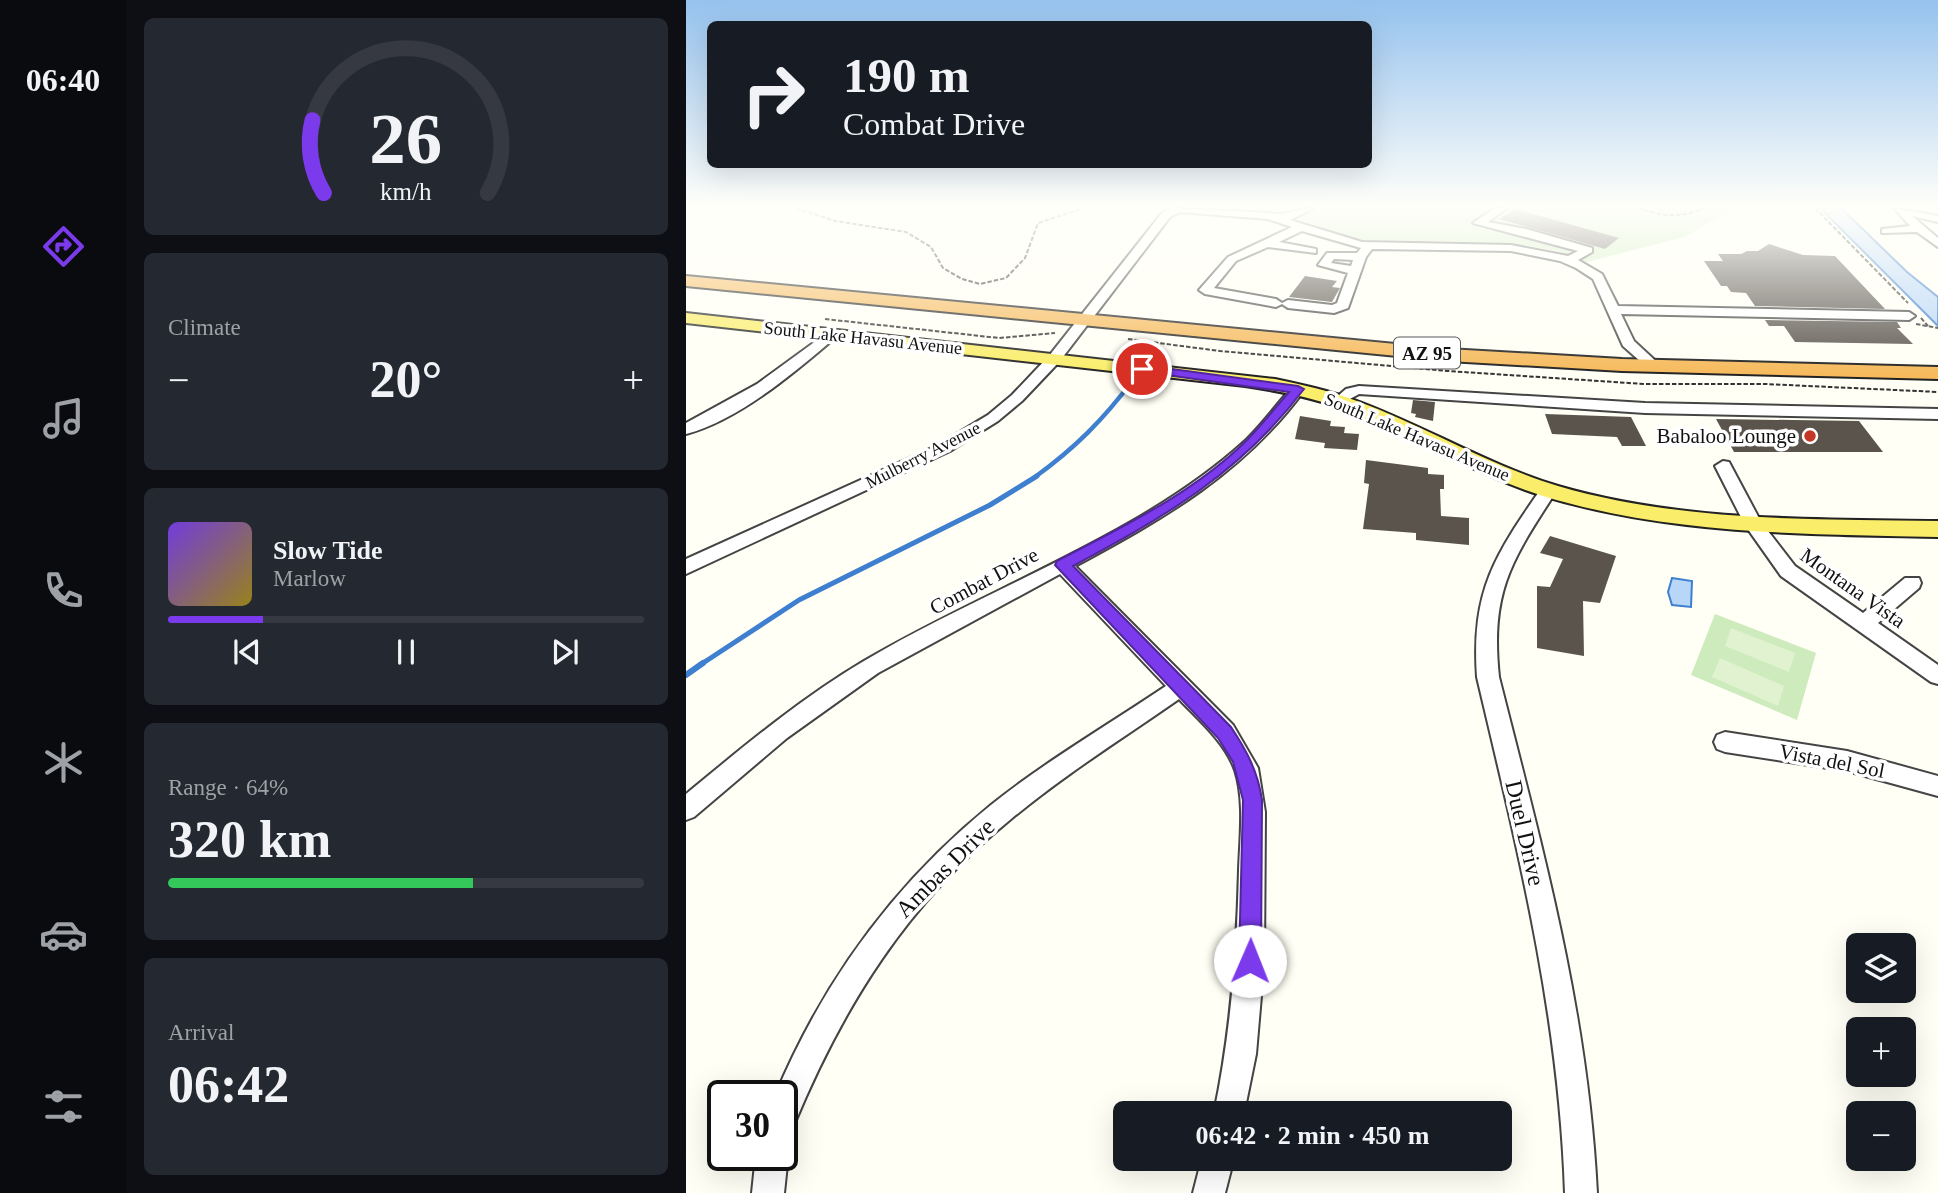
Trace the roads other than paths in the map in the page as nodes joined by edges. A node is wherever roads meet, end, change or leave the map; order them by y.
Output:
1 (1128, 264) edge
2 (1228, 264) edge
3 (1325, 264) edge
4 (1358, 264) edge
5 (1576, 264) edge
6 (1356, 271) junction
7 (686, 281) edge
8 (1614, 310) junction
9 (1915, 317) road end
10 (686, 318) edge
11 (1084, 320) junction
12 (831, 334) junction
13 (1628, 343) junction
14 (1054, 359) junction
15 (1622, 365) junction
16 (1654, 366) junction
17 (1938, 373) edge
18 (1298, 389) junction
19 (1339, 401) junction
20 (1938, 414) edge
21 (686, 429) edge
22 (1723, 466) dead end
23 (1549, 490) junction
24 (1754, 525) junction
25 (1938, 529) edge
26 (1062, 565) junction
27 (686, 567) edge
28 (1912, 583) dead end
29 (1864, 624) junction
30 (1938, 676) edge
31 (1181, 687) junction
32 (1725, 742) dead end
33 (1938, 786) edge
34 (686, 809) edge
35 (798, 1081) edge
36 (1231, 1101) edge
37 (770, 1171) edge
38 (1215, 1171) edge
39 (768, 1193) edge
40 (1209, 1193) edge
41 (1581, 1193) edge

1 - 11 street, Mulberry Avenue
2 - 6 street
3 - 6 street
4 - 6 street
5 - 8 street
7 - 11 highway, AZ 95
8 - 9 street
8 - 13 street
10 - 12 main road, South Lake Havasu Avenue
11 - 14 street, Mulberry Avenue
11 - 15 highway, AZ 95
12 - 14 main road, South Lake Havasu Avenue
12 - 21 street
13 - 15 street
13 - 16 street
14 - 18 main road, South Lake Havasu Avenue
14 - 27 street, Mulberry Avenue
15 - 16 highway, AZ 95
16 - 17 highway, AZ 95
18 - 19 main road, South Lake Havasu Avenue
18 - 26 street, Combat Drive
19 - 20 street
19 - 23 main road, South Lake Havasu Avenue
22 - 24 street, Montana Vista
23 - 24 main road, South Lake Havasu Avenue
23 - 41 street, Duel Drive
24 - 25 main road, South Lake Havasu Avenue
24 - 29 street, Montana Vista
26 - 31 street
26 - 34 street, Combat Drive
28 - 29 street
29 - 30 street, Montana Vista
31 - 35 street, Ambas Drive
31 - 36 street
32 - 33 street, Vista del Sol
37 - 39 street
38 - 40 street

